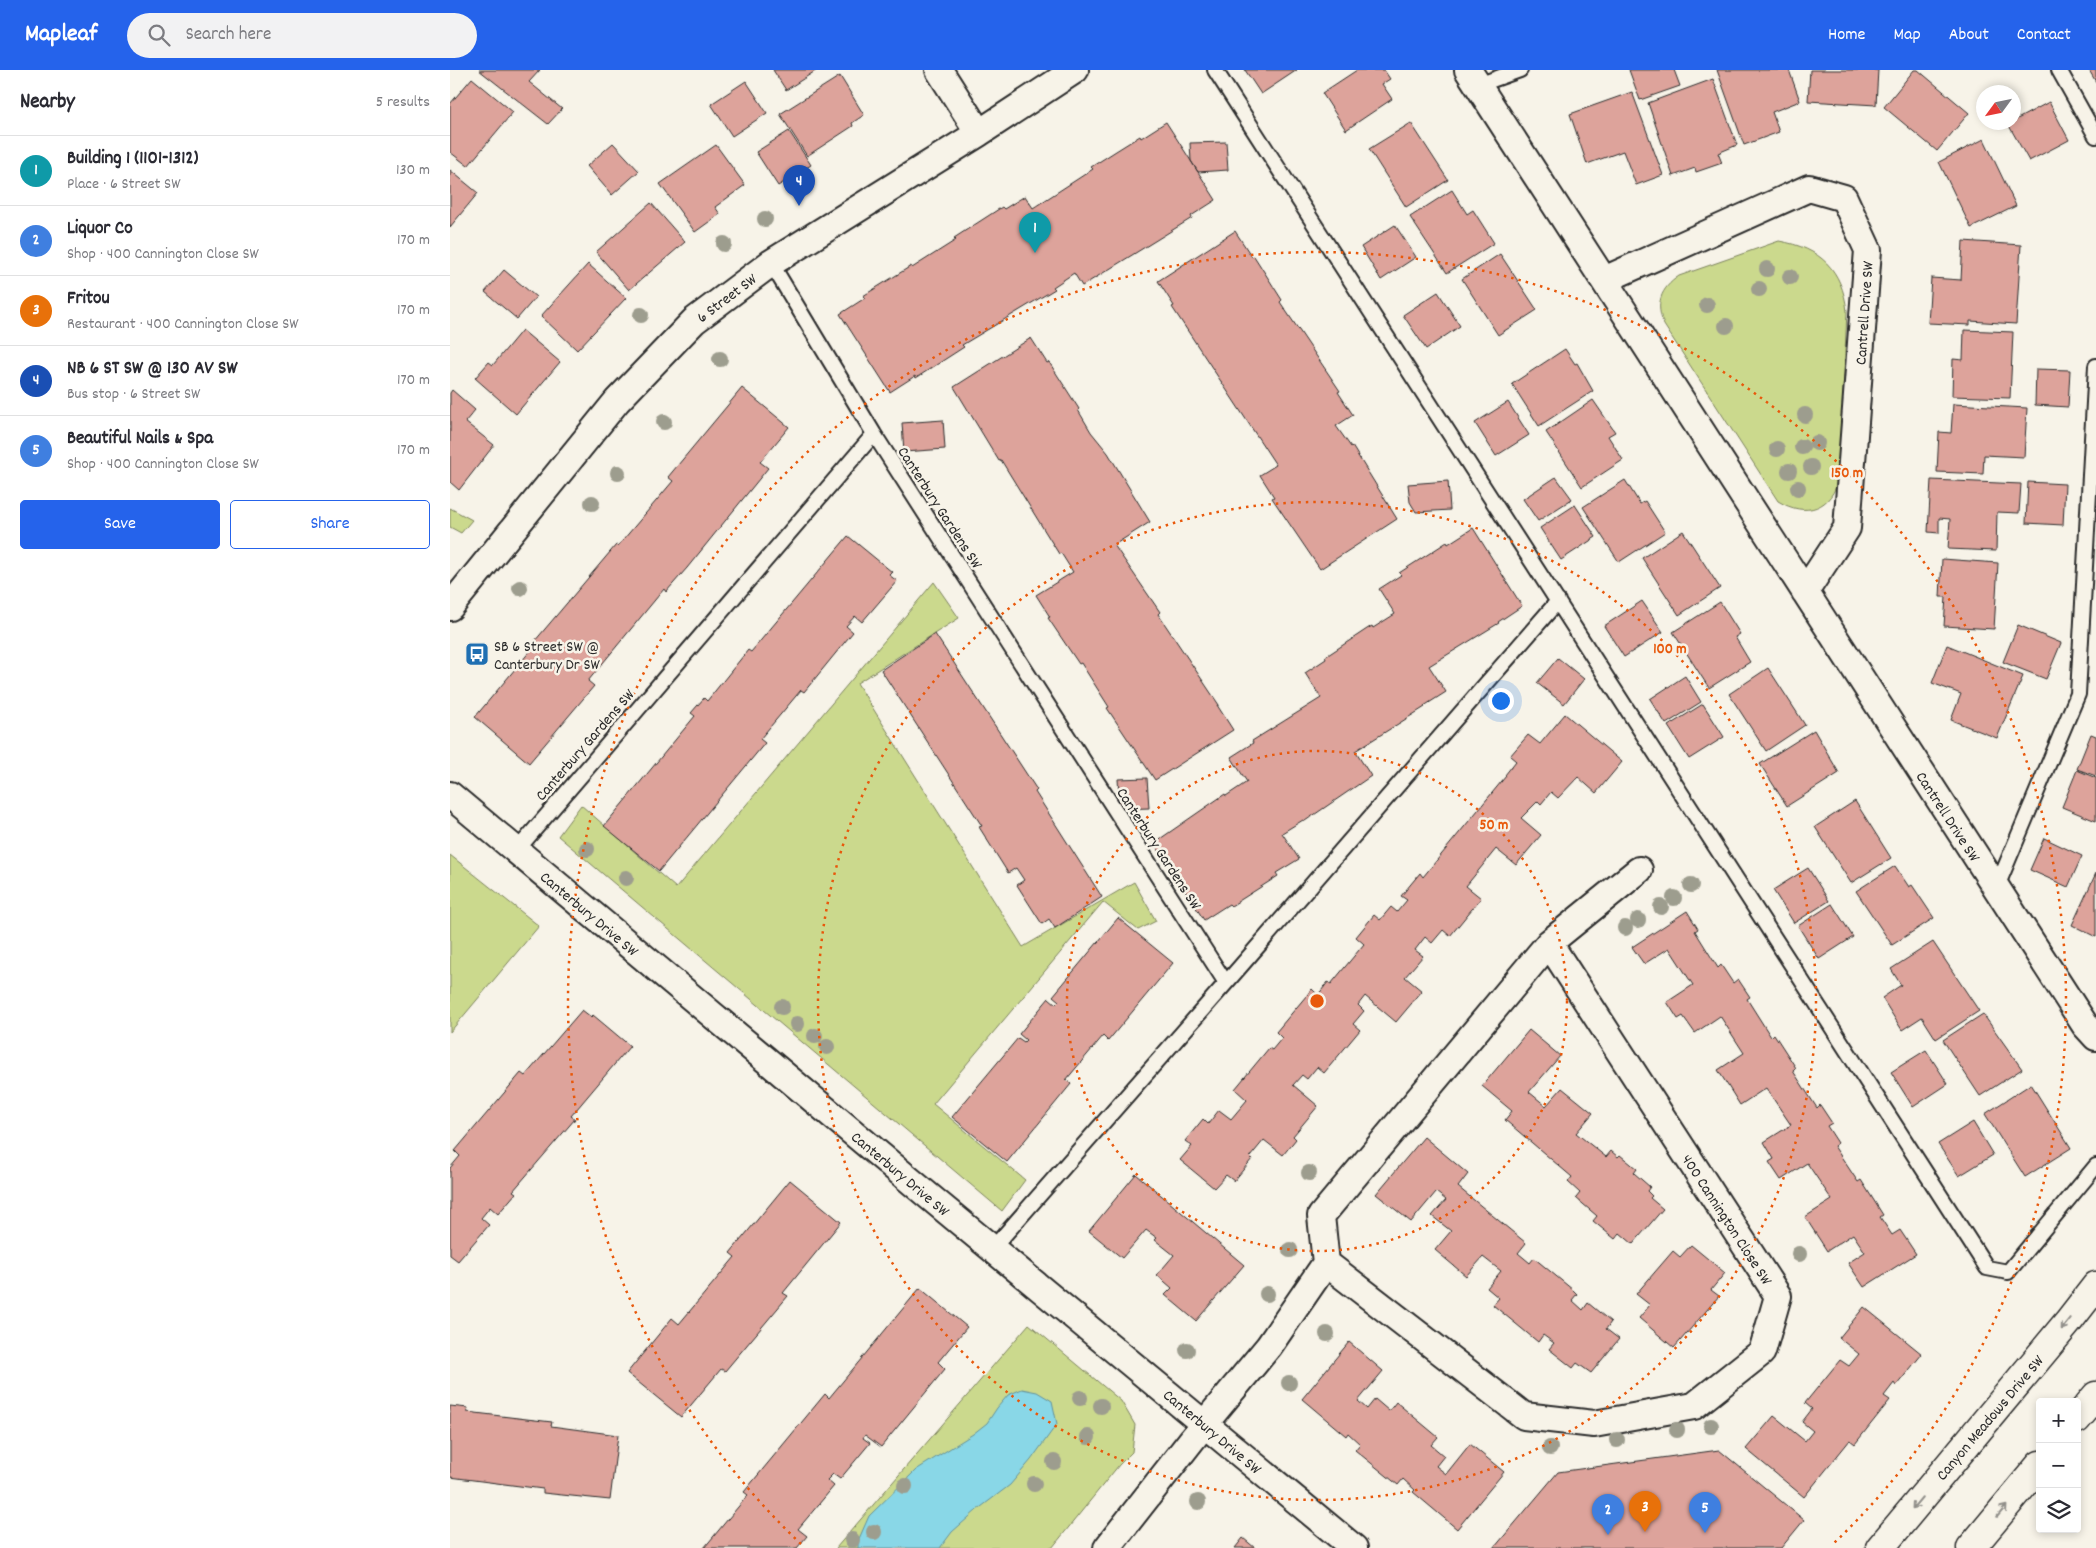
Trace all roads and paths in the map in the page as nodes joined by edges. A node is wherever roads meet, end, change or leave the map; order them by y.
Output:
1 (939, 70) edge
2 (1075, 70) edge
3 (1215, 70) edge
4 (1520, 70) edge
5 (2059, 70) edge
6 (1473, 78) edge
7 (980, 133) junction
8 (2096, 136) edge
9 (771, 263) junction
10 (1604, 280) junction
11 (2096, 366) edge
12 (874, 434) junction
13 (1805, 592) junction
14 (1558, 601) junction
15 (450, 607) edge
16 (450, 795) edge
17 (517, 850) junction
18 (1639, 870) dead end
19 (1996, 889) junction
20 (1549, 943) junction
21 (1226, 983) junction
22 (2096, 1037) edge
23 (2096, 1166) edge
24 (993, 1248) junction
25 (1326, 1263) junction
26 (2096, 1286) edge
27 (2096, 1396) edge
28 (2081, 1414) edge
29 (1205, 1423) junction
30 (2036, 1470) edge
31 (1107, 1548) edge
32 (1354, 1548) edge
33 (1880, 1548) edge
34 (1971, 1548) edge

1 - 7 street
2 - 7 street, 6 Street SW
3 - 14 lane
4 - 6 lane
5 - 8 lane
6 - 10 street, Cantrell Drive SW
7 - 9 street, 6 Street SW
9 - 12 lane, Canterbury Gardens SW
9 - 15 street, 6 Street SW
10 - 13 street, Cantrell Drive SW
10 - 13 street, Cantrell Drive SW
11 - 19 lane
12 - 17 lane, Canterbury Gardens SW
12 - 21 lane, Canterbury Gardens SW
13 - 19 street, Cantrell Drive SW
14 - 21 lane
14 - 23 lane
16 - 17 street, Canterbury Drive SW
17 - 24 street, Canterbury Drive SW
18 - 20 street
19 - 22 street, Cantrell Drive SW
20 - 25 street
20 - 25 street, 400 Cannington Close SW
21 - 24 lane
24 - 29 street, Canterbury Drive SW
25 - 29 street
26 -> 33 main road, Canyon Meadows Drive SW
27 - 28 main road
29 - 31 street
29 - 32 street, Canterbury Drive SW
34 -> 30 main road

